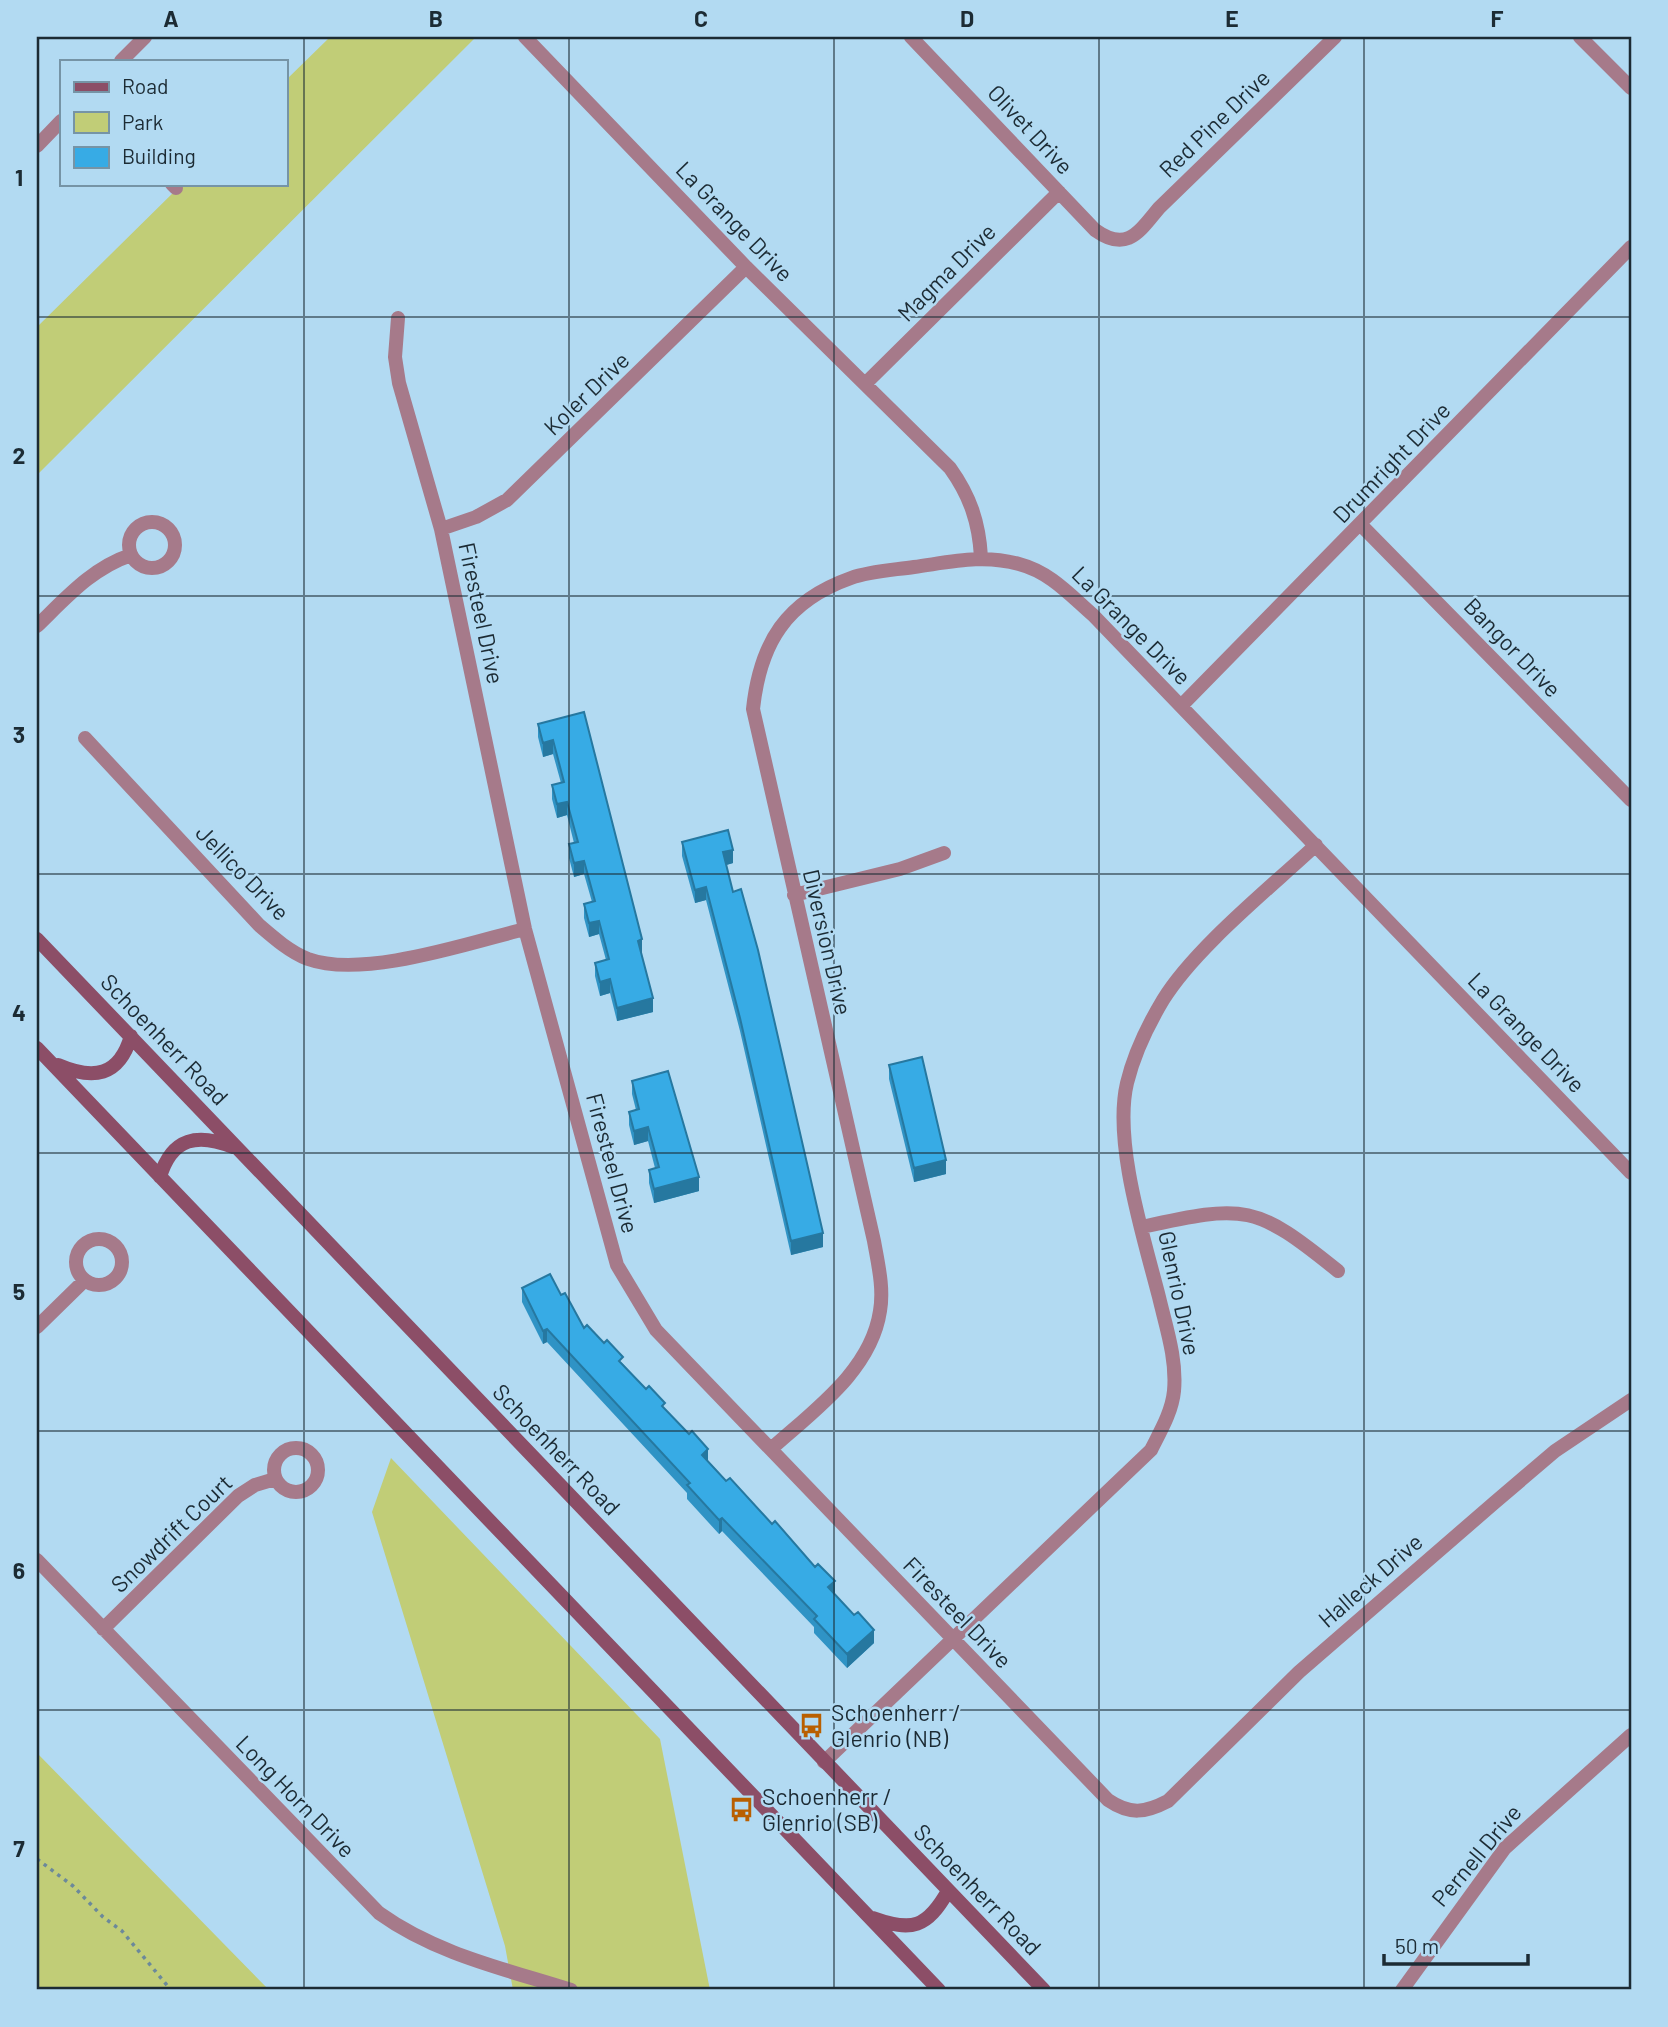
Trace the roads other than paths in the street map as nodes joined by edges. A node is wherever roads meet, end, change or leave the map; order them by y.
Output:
1 (145, 37) edge
2 (525, 37) edge
3 (1335, 37) edge
4 (1580, 37) edge
5 (921, 40) edge
6 (122, 60) edge
7 (1631, 88) edge
8 (60, 122) edge
9 (37, 146) edge
10 (1059, 192) junction
11 (1125, 241) joint
12 (1631, 247) edge
13 (746, 267) junction
14 (398, 318) dead end
15 (865, 384) junction
16 (1361, 525) junction
17 (441, 529) junction
18 (131, 555) dead end
19 (981, 557) junction
20 (37, 626) edge
21 (1181, 706) junction
22 (85, 738) dead end
23 (1631, 800) edge
24 (1316, 845) junction
25 (944, 853) dead end
26 (793, 895) junction
27 (525, 929) junction
28 (37, 939) edge
29 (131, 1036) junction
30 (37, 1048) edge
31 (50, 1062) junction
32 (237, 1148) junction
33 (1631, 1173) edge
34 (160, 1177) junction
35 (1142, 1227) junction
36 (1338, 1271) dead end
37 (85, 1280) dead end
38 (37, 1327) edge
39 (1631, 1400) edge
40 (771, 1449) junction
41 (275, 1479) dead end
42 (37, 1560) edge
43 (103, 1629) junction
44 (953, 1640) junction
45 (1631, 1735) edge
46 (824, 1762) junction
47 (1152, 1810) joint
48 (948, 1891) junction
49 (869, 1917) junction
50 (571, 1990) edge
51 (939, 1990) edge
52 (1044, 1990) edge
53 (1402, 1990) edge

1 - 6 street
2 - 13 street, La Grange Drive
3 - 11 street, Red Pine Drive
4 - 7 street
5 - 10 street, Olivet Drive
8 - 9 street
10 - 11 street, Olivet Drive
10 - 15 street, Magma Drive
12 - 16 street, Drumright Drive
13 - 15 street, La Grange Drive
13 - 17 street, Koler Drive
14 - 17 street, Firesteel Drive
15 - 19 street, La Grange Drive
16 - 21 street, Drumright Drive
16 - 23 street, Bangor Drive
17 - 27 street, Firesteel Drive
18 - 20 street
19 - 21 street, La Grange Drive
19 - 26 street, Diversion Drive
21 - 24 street, La Grange Drive
22 - 27 street, Jellico Drive
24 - 33 street, La Grange Drive
24 - 35 street, Glenrio Drive
25 - 26 street
26 - 40 street, Diversion Drive
27 - 40 street, Firesteel Drive
28 - 29 main road, Schoenherr Road
29 - 31 main road
29 - 32 main road, Schoenherr Road
30 - 31 main road
31 - 34 main road
32 - 34 main road
32 - 46 main road, Schoenherr Road
34 - 49 main road
35 - 36 street
35 - 44 street, Glenrio Drive
37 - 38 street
39 - 47 street, Halleck Drive
40 - 44 street, Firesteel Drive
41 - 43 street, Snowdrift Court
42 - 43 street, Long Horn Drive
43 - 50 street, Long Horn Drive
44 - 46 street, Glenrio Drive
44 - 47 street, Firesteel Drive
45 - 53 street, Pernell Drive
46 - 48 main road, Schoenherr Road
48 - 49 main road
48 - 52 main road, Schoenherr Road
49 - 51 main road

